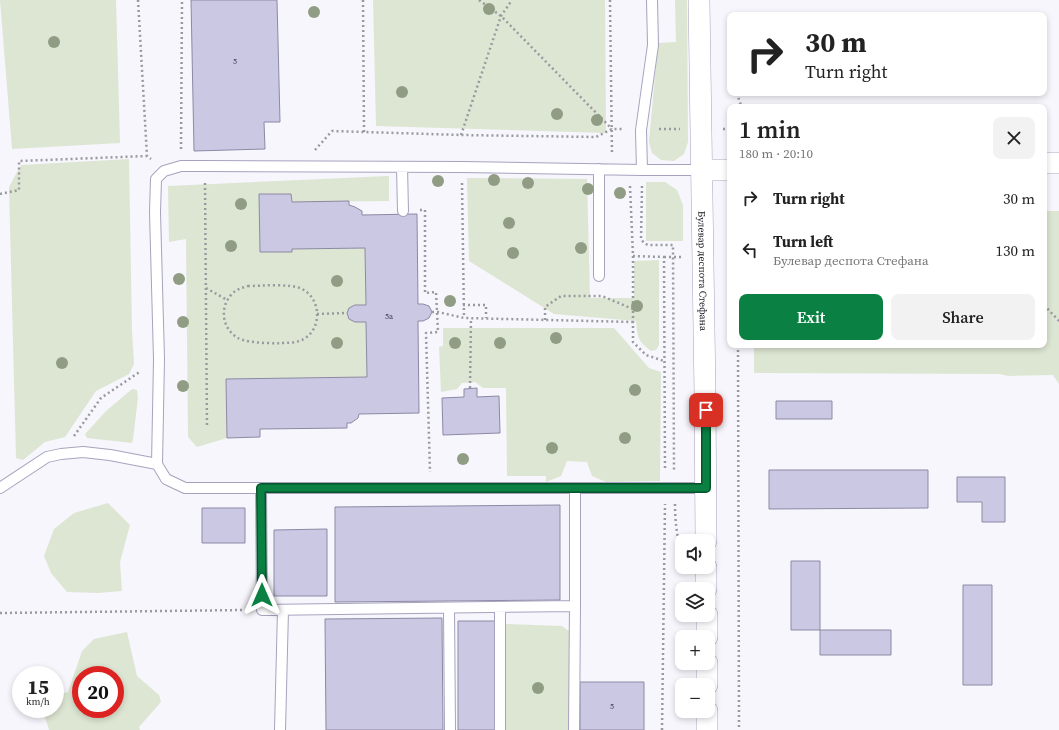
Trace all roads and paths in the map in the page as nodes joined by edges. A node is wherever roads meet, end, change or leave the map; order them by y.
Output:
1 (138, 0) edge
2 (182, 0) edge
3 (363, 0) edge
4 (480, 0) edge
5 (512, 0) edge
6 (610, 0) edge
7 (652, 0) edge
8 (699, 0) edge
9 (501, 16) junction
10 (702, 128) junction
11 (612, 129) junction
12 (727, 129) edge
13 (641, 130) junction
14 (364, 132) junction
15 (461, 135) junction
16 (312, 152) dead end
17 (147, 156) junction
18 (612, 160) dead end
19 (1059, 162) edge
20 (1047, 163) edge
21 (181, 166) junction
22 (205, 166) junction
23 (402, 167) junction
24 (462, 167) junction
25 (599, 169) junction
26 (164, 170) junction
27 (642, 170) junction
28 (702, 170) junction
29 (727, 170) edge
30 (630, 182) dead end
31 (0, 194) edge
32 (403, 211) joint
33 (633, 256) junction
34 (664, 257) junction
35 (673, 257) junction
36 (683, 257) dead end
37 (599, 276) dead end
38 (206, 288) junction
39 (227, 300) junction
40 (463, 305) junction
41 (1047, 308) edge
42 (633, 309) junction
43 (432, 312) dead end
44 (438, 312) junction
45 (347, 313) dead end
46 (317, 314) junction
47 (464, 318) junction
48 (471, 318) junction
49 (486, 318) junction
50 (545, 320) junction
51 (1059, 321) edge
52 (632, 322) junction
53 (738, 348) edge
54 (159, 359) junction
55 (664, 361) junction
56 (470, 388) dead end
57 (207, 428) dead end
58 (61, 454) junction
59 (430, 463) dead end
60 (157, 464) junction
61 (0, 488) edge
62 (261, 488) junction
63 (575, 488) junction
64 (670, 488) junction
65 (706, 488) junction
66 (677, 534) edge
67 (706, 534) edge
68 (574, 606) junction
69 (500, 607) junction
70 (449, 608) junction
71 (262, 610) junction
72 (283, 610) junction
73 (0, 613) edge
74 (707, 718) edge
75 (280, 730) edge
76 (450, 730) edge
77 (500, 730) edge
78 (574, 730) edge
79 (662, 730) edge
80 (707, 730) edge
81 (739, 730) edge

1 - 17 path
2 - 21 path
3 - 14 path
4 - 9 path
5 - 9 path
6 - 11 path
7 - 13 lane
8 - 10 street, Булевар деспота Стефана
9 - 11 path
9 - 15 path
10 - 12 path
10 - 13 path
10 - 28 street, Булевар деспота Стефана
11 - 13 path
11 - 15 path
11 - 18 path
13 - 27 lane
14 - 15 path
14 - 16 path
17 - 26 path
17 - 31 path
19 - 20 street
21 - 22 lane
21 - 26 lane
22 - 23 lane
22 - 38 path
23 - 24 lane
23 - 32 lane
24 - 25 lane
24 - 40 path
25 - 27 lane
25 - 37 lane
26 - 54 lane
27 - 28 lane
27 - 35 path
28 - 29 street
28 - 65 street, Булевар деспота Стефана
30 - 33 path
32 - 44 path
33 - 34 path
33 - 42 path
34 - 35 path
34 - 55 path
35 - 36 path
35 - 64 path
38 - 39 path
38 - 57 path
39 - 46 path
39 - 46 path
40 - 47 path
40 - 49 path
41 - 51 path
42 - 50 path
42 - 52 path
43 - 44 path
44 - 47 path
44 - 59 path
45 - 46 path
47 - 48 path
48 - 49 path
48 - 56 path
49 - 50 path
50 - 52 path
52 - 55 path
53 - 81 path
54 - 58 path
54 - 60 lane
55 - 64 path
58 - 60 lane
58 - 61 lane
60 - 62 lane
62 - 63 lane
62 - 71 lane
63 - 64 lane
63 - 68 lane
64 - 65 lane
64 - 66 path
64 - 79 path
65 - 67 street, Булевар деспота Стефана
68 - 69 lane
68 - 78 lane
69 - 70 lane
69 - 77 lane
70 - 72 lane
70 - 76 lane
71 - 72 lane
71 - 73 path
72 - 75 lane
74 - 80 street

